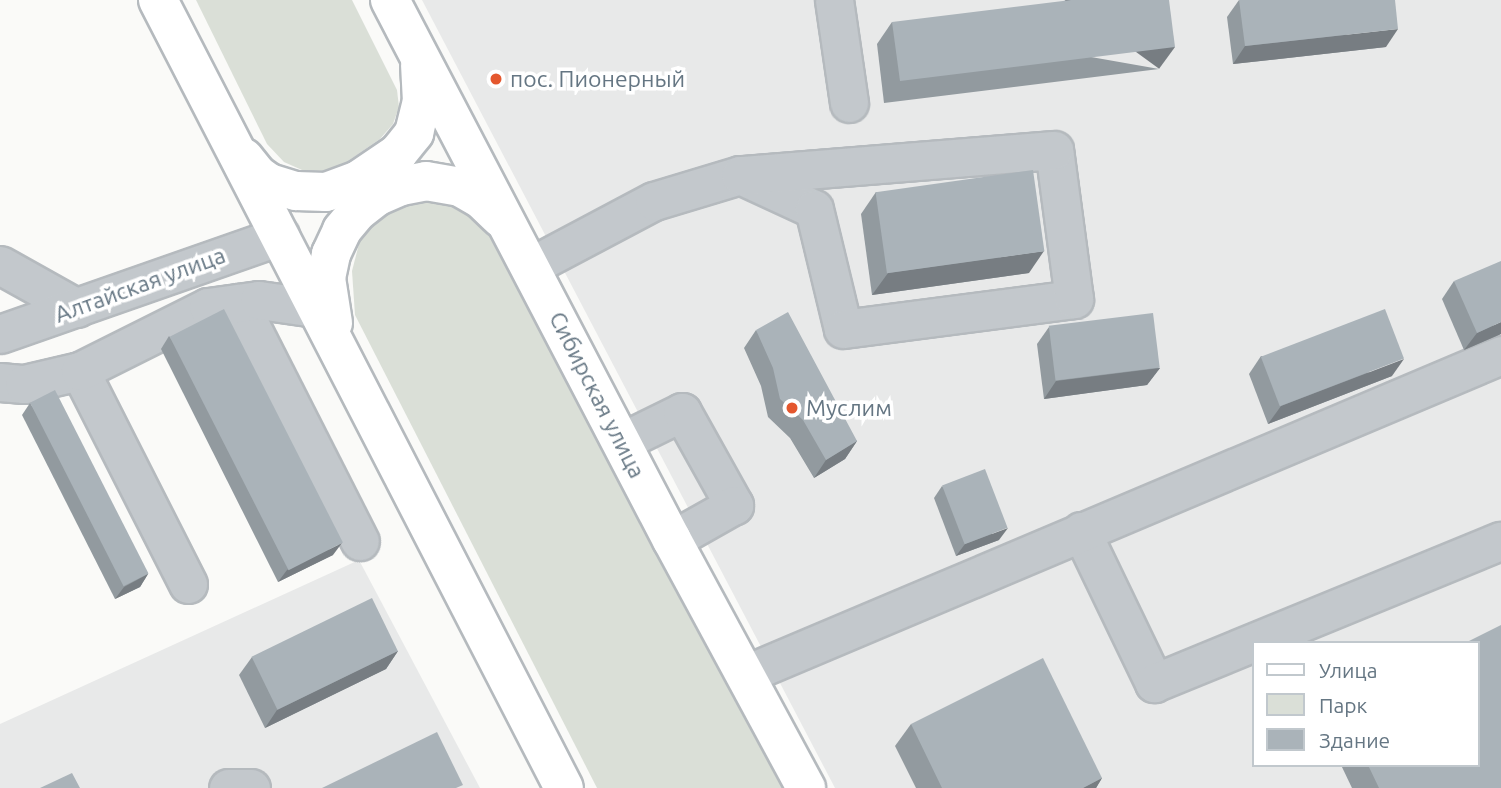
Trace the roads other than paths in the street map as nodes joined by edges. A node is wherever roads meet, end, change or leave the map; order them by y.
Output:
1 (158, 0) edge
2 (390, 0) edge
3 (834, 0) edge
4 (419, 52) junction
5 (849, 103) dead end
6 (234, 146) junction
7 (740, 175) junction
8 (510, 226) junction
9 (280, 236) junction
10 (0, 265) edge
11 (531, 266) junction
12 (239, 303) junction
13 (77, 308) junction
14 (316, 308) junction
15 (0, 334) edge
16 (337, 351) junction
17 (1501, 355) edge
18 (80, 371) junction
19 (0, 382) edge
20 (621, 442) junction
21 (1081, 531) junction
22 (672, 540) junction
23 (360, 541) dead end
24 (1501, 541) edge
25 (188, 584) dead end
26 (1257, 641) edge
27 (1252, 643) edge
28 (746, 674) junction
29 (228, 788) edge
30 (251, 788) edge
31 (564, 788) edge
32 (806, 788) edge

1 - 6 main road
2 - 4 main road, Сибирская улица
3 - 5 lane
4 - 6 main road
4 - 8 main road, Сибирская улица
6 - 9 main road
7 - 7 lane
7 - 11 lane
8 - 11 main road, Сибирская улица
8 - 16 main road
9 - 13 lane, Алтайская улица
9 - 14 main road
10 - 13 lane
11 - 20 main road, Сибирская улица
12 - 14 lane
12 - 18 lane
12 - 23 lane
13 - 15 lane, Алтайская улица
14 - 16 main road
16 - 31 main road
17 - 21 lane
18 - 19 lane
18 - 25 lane
20 - 22 main road, Сибирская улица
20 - 22 lane
21 - 27 lane
21 - 28 lane
22 - 28 main road, Сибирская улица
24 - 26 lane
28 - 32 main road, Сибирская улица
29 - 30 lane

